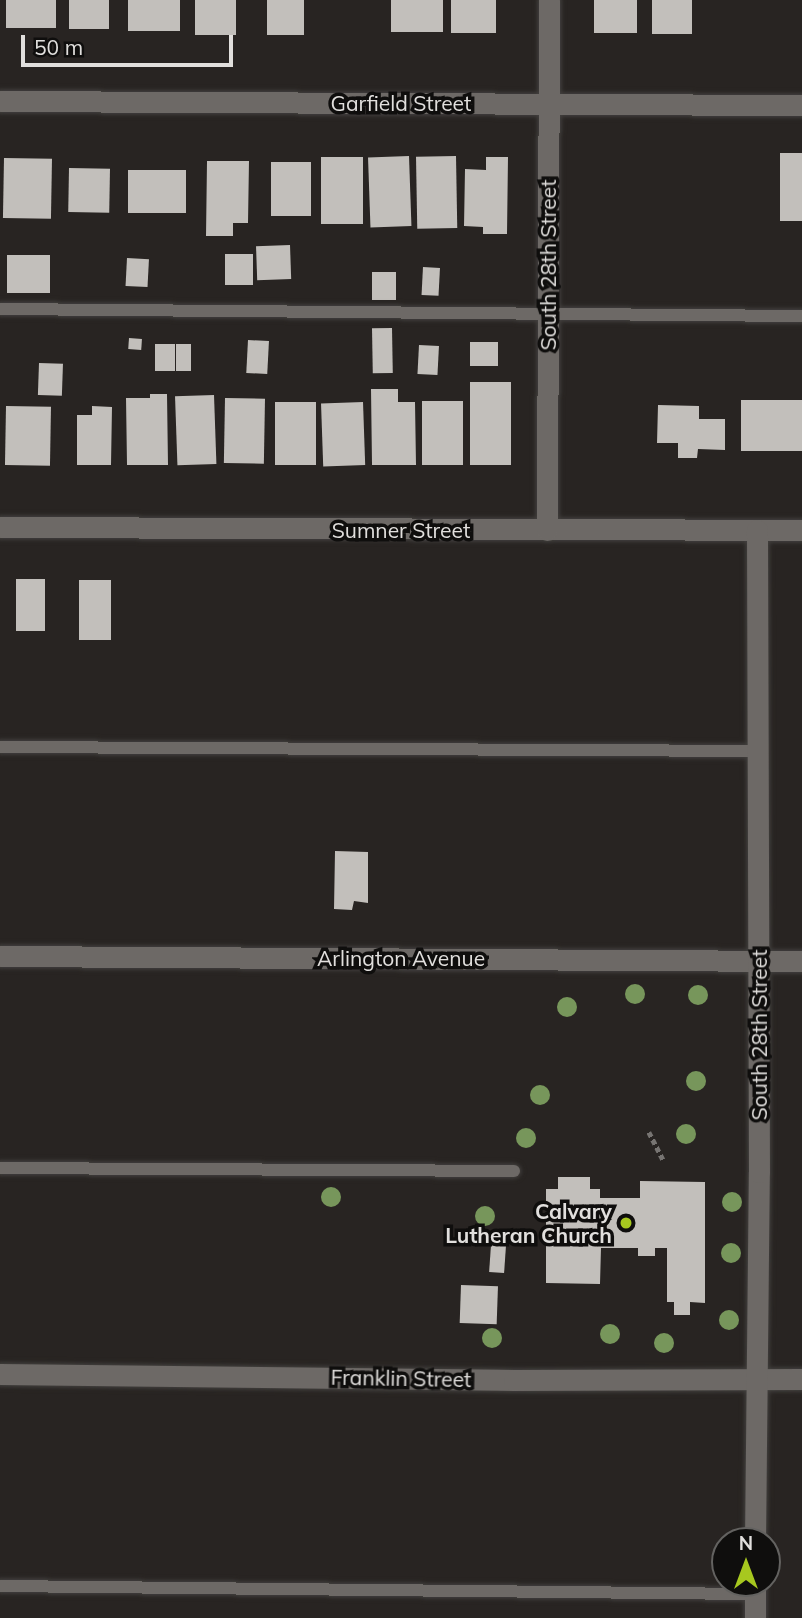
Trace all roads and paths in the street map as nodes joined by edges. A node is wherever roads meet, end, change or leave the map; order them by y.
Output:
1 (549, 0) edge
2 (0, 101) edge
3 (549, 104) junction
4 (802, 105) edge
5 (0, 309) edge
6 (548, 313) junction
7 (802, 316) edge
8 (0, 527) edge
9 (547, 530) junction
10 (757, 530) junction
11 (802, 530) edge
12 (0, 747) edge
13 (758, 751) junction
14 (0, 956) edge
15 (759, 960) junction
16 (802, 961) edge
17 (649, 1132) dead end
18 (663, 1160) dead end
19 (0, 1168) edge
20 (514, 1171) dead end
21 (0, 1374) edge
22 (756, 1378) junction
23 (802, 1379) edge
24 (755, 1527) edge
25 (0, 1586) edge
26 (711, 1588) edge
27 (755, 1597) edge
28 (755, 1618) edge

1 - 3 street, South 28th Street
2 - 3 street, Garfield Street
3 - 4 street, Garfield Street
3 - 6 street, South 28th Street
5 - 6 lane
6 - 7 lane
6 - 9 street, South 28th Street
8 - 9 street, Sumner Street
9 - 10 street, Sumner Street
10 - 11 street, Sumner Street
10 - 13 street, South 28th Street
12 - 13 lane
13 - 15 street, South 28th Street
14 - 15 street, Arlington Avenue
15 - 16 street, Arlington Avenue
15 - 22 street, South 28th Street
17 - 18 path
19 - 20 lane
21 - 22 street, Franklin Street
22 - 23 street, Franklin Street
22 - 24 street, South 28th Street
25 - 26 lane
27 - 28 street

